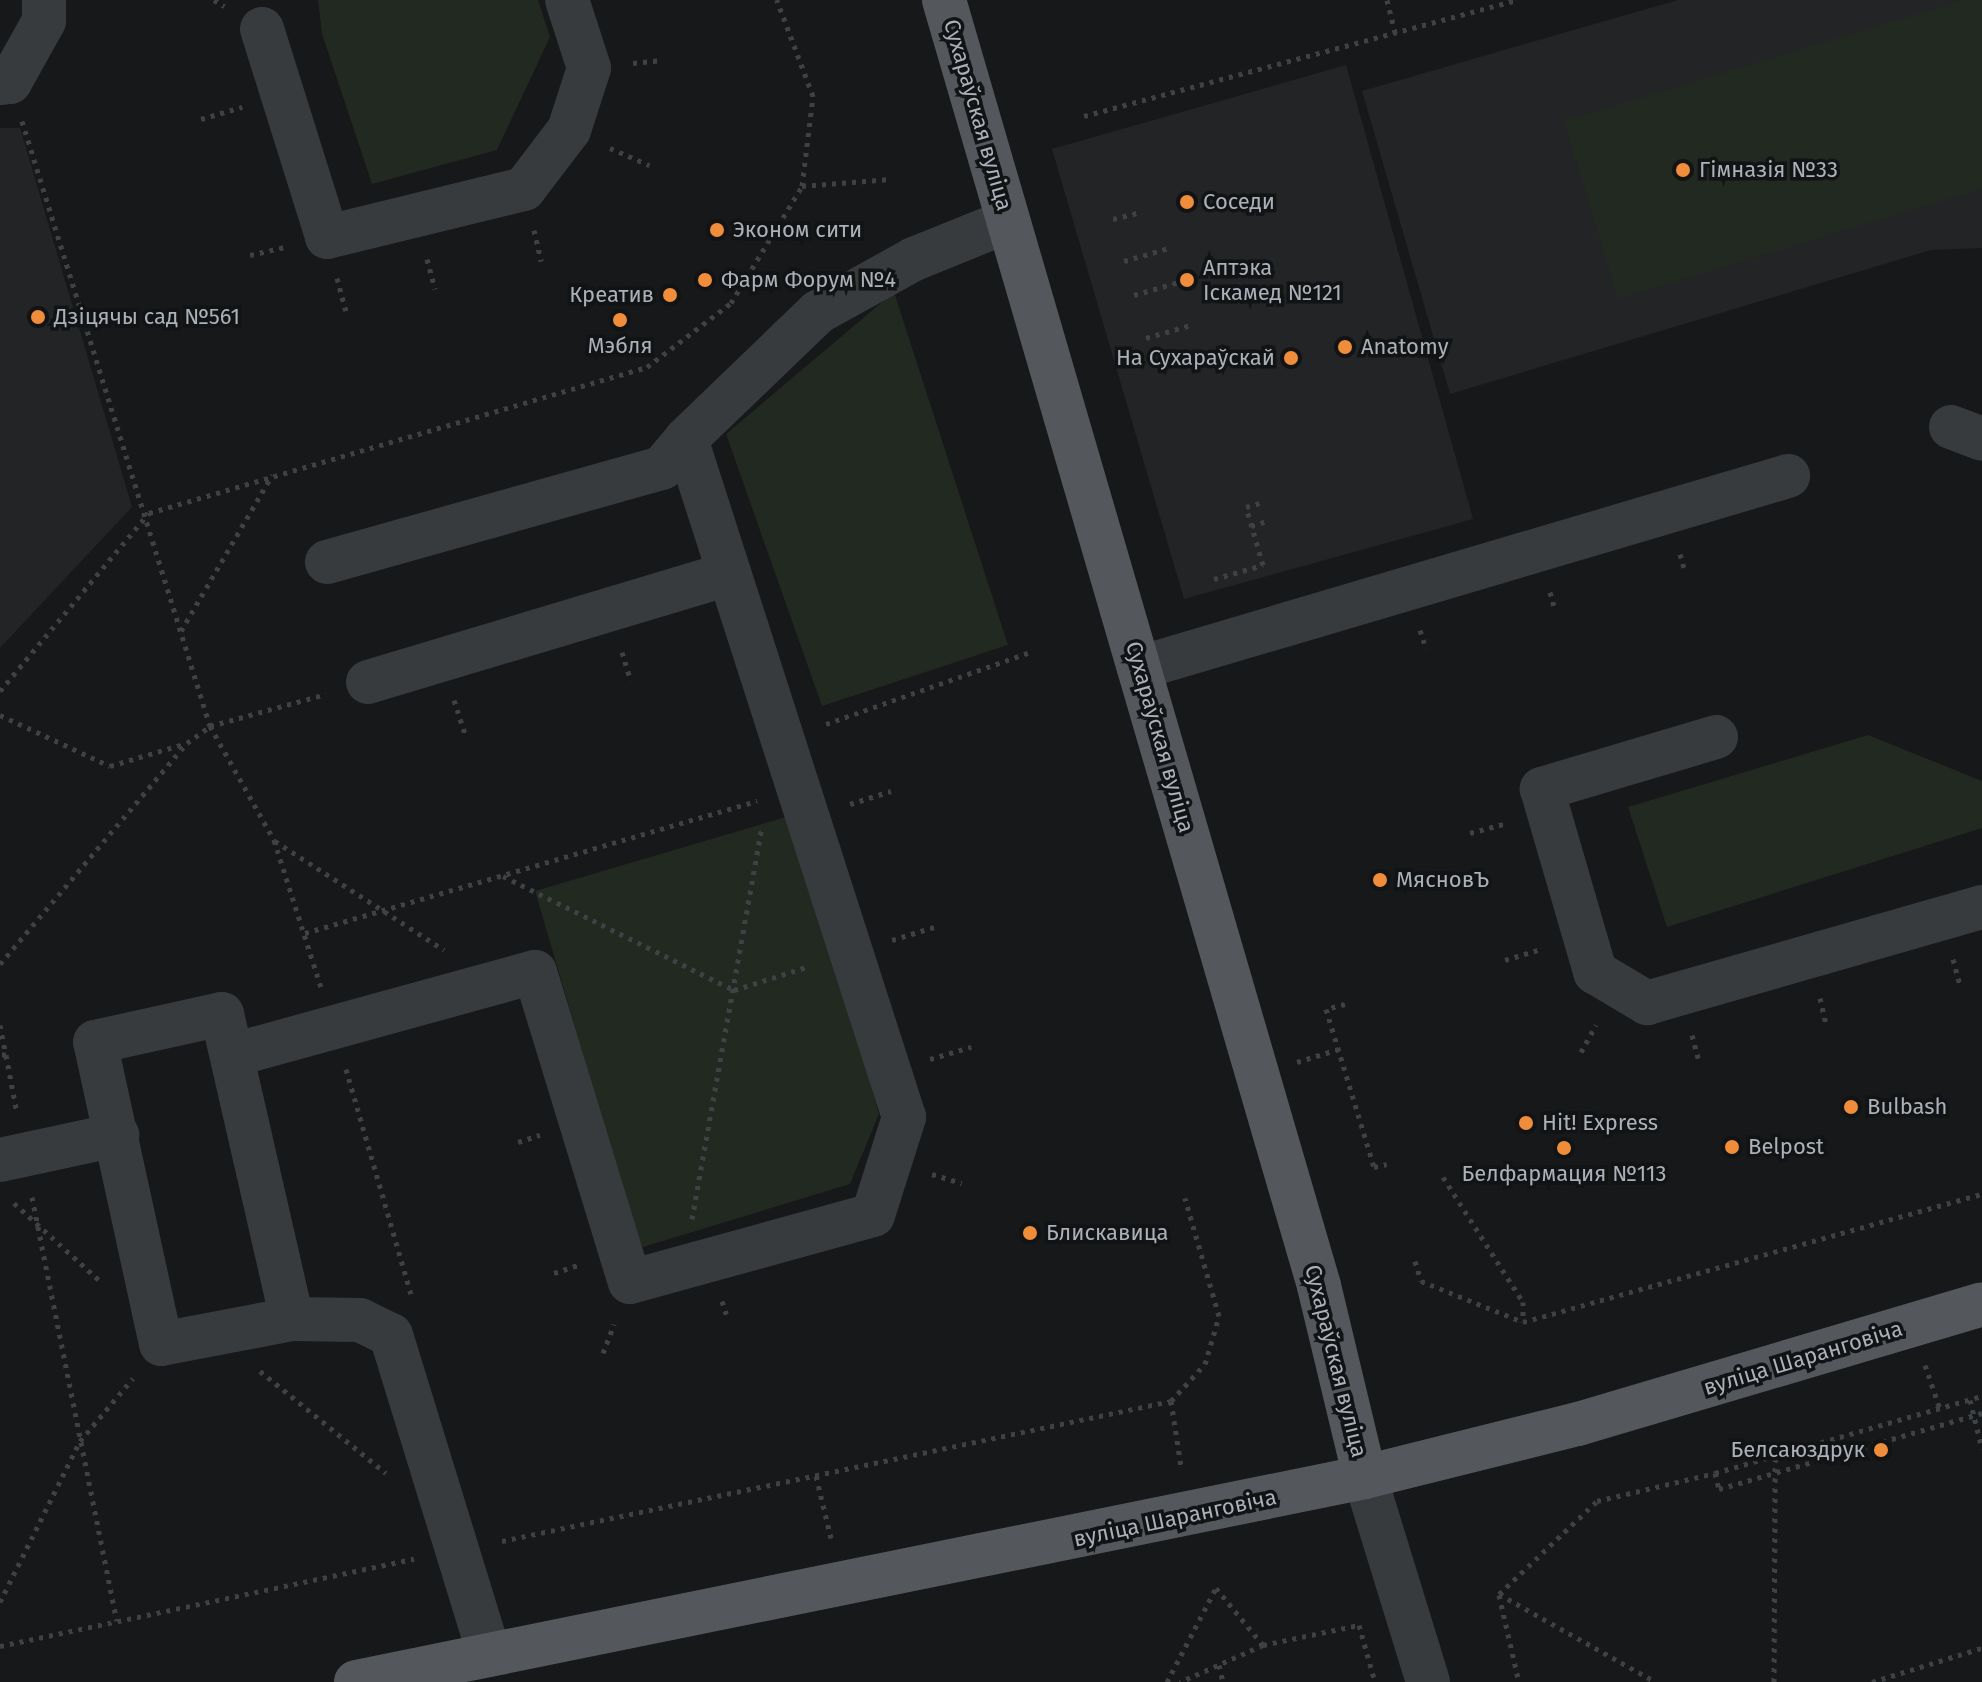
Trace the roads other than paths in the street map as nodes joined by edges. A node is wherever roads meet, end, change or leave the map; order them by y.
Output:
1 (44, 0) edge
2 (567, 0) edge
3 (944, 0) edge
4 (262, 29) dead end
5 (5, 82) edge
6 (1008, 221) junction
7 (686, 439) junction
8 (1788, 476) dead end
9 (327, 562) dead end
10 (729, 574) junction
11 (1139, 668) junction
12 (368, 682) road end
13 (1716, 737) dead end
14 (1982, 907) edge
15 (233, 1055) junction
16 (117, 1135) junction
17 (13, 1157) edge
18 (1982, 1304) edge
19 (292, 1319) junction
20 (1365, 1477) junction
21 (489, 1654) junction
22 (356, 1682) edge
23 (1428, 1682) edge

1 - 5 street
2 - 4 street
3 - 6 main road, Сухараўская вуліца
6 - 7 street
6 - 11 main road, Сухараўская вуліца
7 - 9 street
7 - 10 street
8 - 11 street
10 - 12 street
10 - 15 street
11 - 20 main road, Сухараўская вуліца
13 - 14 street
15 - 16 street
15 - 19 street
16 - 17 street
16 - 19 street
18 - 20 main road, вуліца Шаранговіча
19 - 21 street
20 - 21 main road, вуліца Шаранговіча
20 - 23 street
21 - 22 main road, вуліца Шаранговіча

